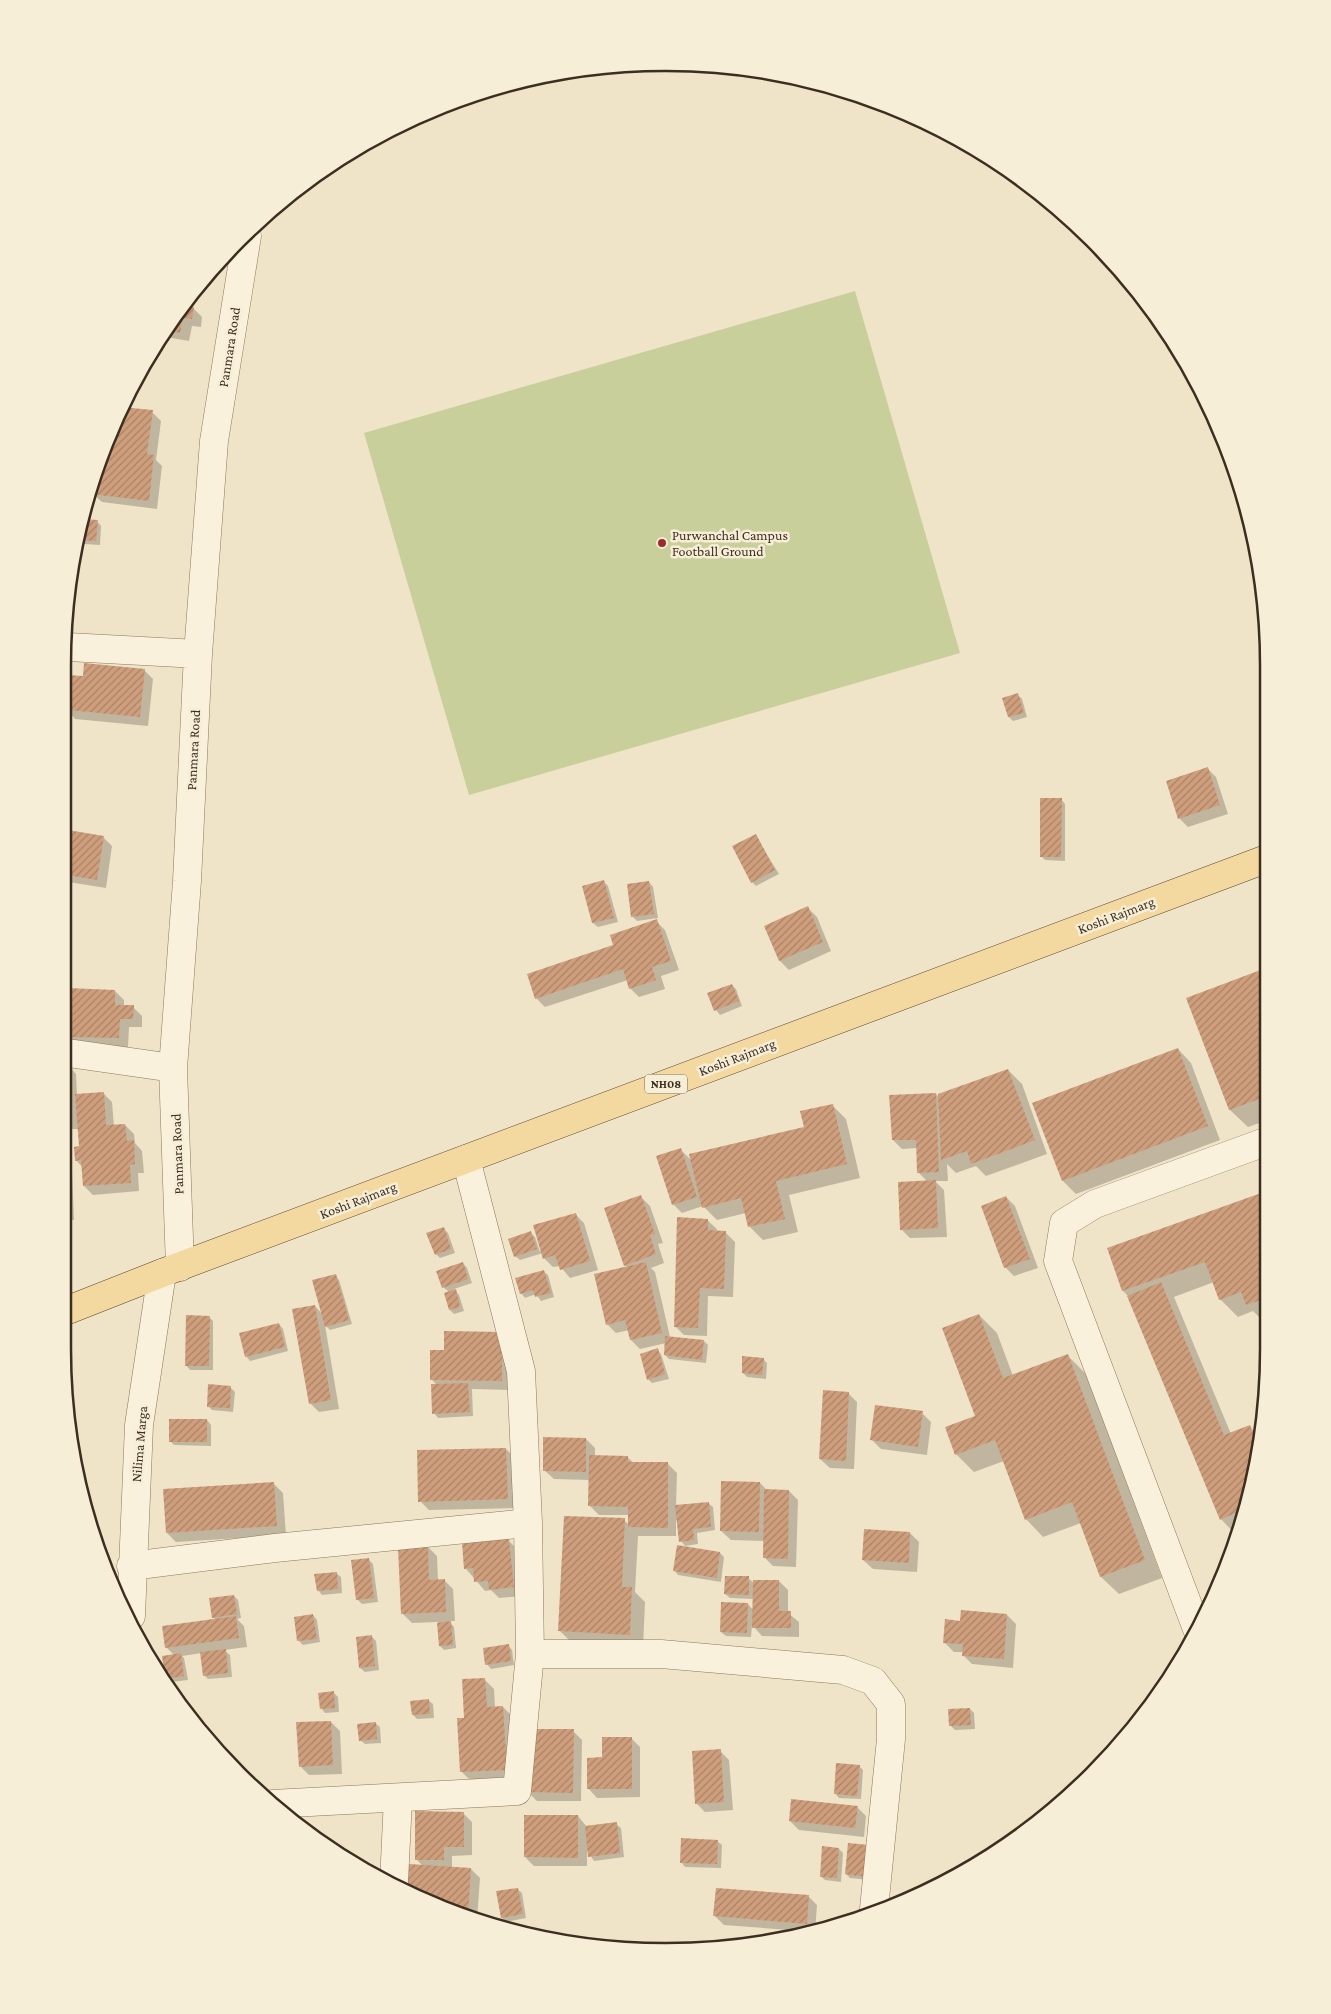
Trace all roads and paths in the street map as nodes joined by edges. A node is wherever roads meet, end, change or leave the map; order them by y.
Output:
1 (246, 244) edge
2 (72, 647) edge
3 (198, 654) junction
4 (1260, 861) edge
5 (71, 1053) edge
6 (174, 1068) junction
7 (1260, 1144) edge
8 (466, 1159) junction
9 (171, 1270) junction
10 (71, 1309) edge
11 (528, 1523) junction
12 (131, 1566) junction
13 (131, 1607) edge
14 (1194, 1620) edge
15 (530, 1654) junction
16 (398, 1798) junction
17 (284, 1803) edge
18 (394, 1877) edge
19 (874, 1905) edge

1 - 3 street, Panmara Road
2 - 3 street
3 - 6 street, Panmara Road
4 - 8 main road, Koshi Rajmarg / NH08
5 - 6 street
6 - 9 street, Panmara Road
7 - 14 street
8 - 9 main road, Koshi Rajmarg / NH08
8 - 11 street
9 - 10 main road, Koshi Rajmarg / NH08
9 - 12 street, Nilima Marga
11 - 12 street
11 - 15 street
12 - 13 street, Nilima Marga
15 - 16 street
15 - 19 street
16 - 17 street
16 - 18 street

